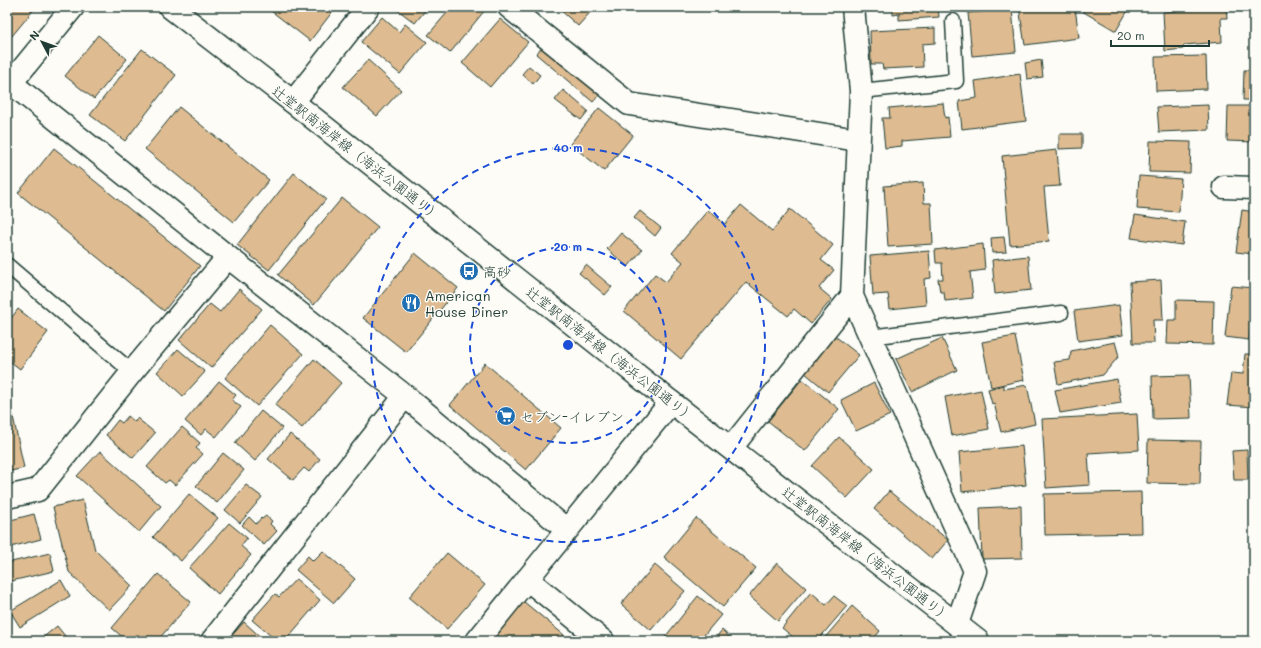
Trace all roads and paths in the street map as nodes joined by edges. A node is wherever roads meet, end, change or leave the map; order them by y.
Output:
1 (73, 7) edge
2 (170, 7) edge
3 (368, 7) edge
4 (509, 7) edge
5 (852, 7) edge
6 (953, 21) dead end
7 (9, 86) edge
8 (861, 91) junction
9 (293, 102) junction
10 (858, 140) junction
11 (1224, 187) dead end
12 (1254, 188) edge
13 (228, 257) junction
14 (7, 265) edge
15 (852, 296) junction
16 (1061, 313) dead end
17 (870, 337) junction
18 (132, 372) junction
19 (405, 396) junction
20 (672, 402) junction
21 (731, 448) junction
22 (7, 497) edge
23 (567, 530) junction
24 (527, 579) junction
25 (957, 624) junction
26 (212, 641) edge
27 (477, 641) edge
28 (603, 641) edge
29 (978, 641) edge

1 - 7 street
2 - 9 street, 辻堂駅南海岸線（海浜公園通り）
3 - 9 street
4 - 10 street
5 - 8 street
6 - 8 lane
7 - 13 street
8 - 10 street
9 - 20 street, 辻堂駅南海岸線（海浜公園通り）
10 - 15 street
11 - 12 street
13 - 18 street
13 - 19 street
14 - 18 lane
15 - 17 street
15 - 21 street
16 - 17 lane
17 - 25 street
18 - 22 street
19 - 23 street
19 - 26 street
20 - 21 street, 辻堂駅南海岸線（海浜公園通り）
20 - 23 street
21 - 25 street, 辻堂駅南海岸線（海浜公園通り）
23 - 24 street
24 - 27 street
24 - 28 street
25 - 29 street, 辻堂駅南海岸線（海浜公園通り）

